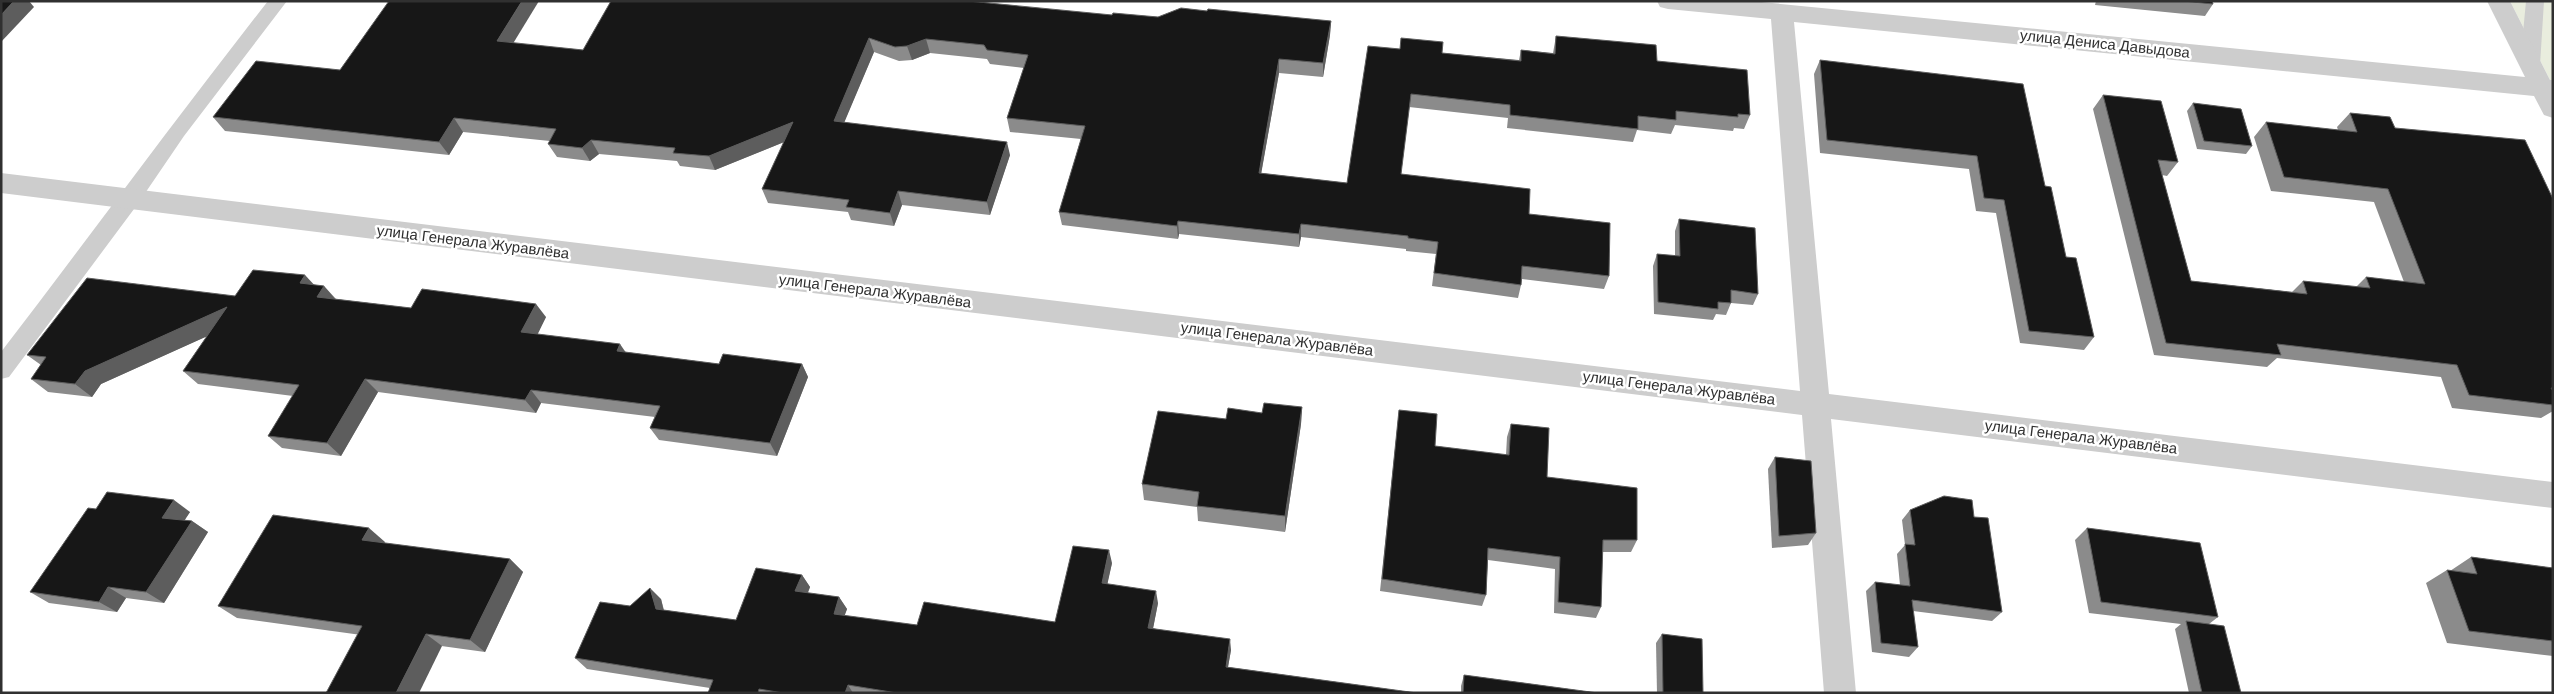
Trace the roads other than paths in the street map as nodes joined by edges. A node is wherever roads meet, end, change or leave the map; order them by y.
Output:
1 (278, 1) edge
2 (1668, 1) edge
3 (2498, 1) edge
4 (2535, 1) edge
5 (1783, 7) edge
6 (2530, 65) junction
7 (2547, 88) edge
8 (2553, 109) edge
9 (1, 183) edge
10 (130, 199) junction
11 (1, 370) edge
12 (1817, 404) junction
13 (2553, 495) edge
14 (1840, 693) edge

1 - 10 lane
2 - 5 street, улица Дениса Давыдова
3 - 6 street
4 - 6 lane
5 - 7 street, улица Дениса Давыдова
5 - 12 street
6 - 7 street
7 - 8 street
9 - 10 street, улица Генерала Журавлёва
10 - 11 lane
10 - 12 street, улица Генерала Журавлёва
12 - 13 street, улица Генерала Журавлёва
12 - 14 street

